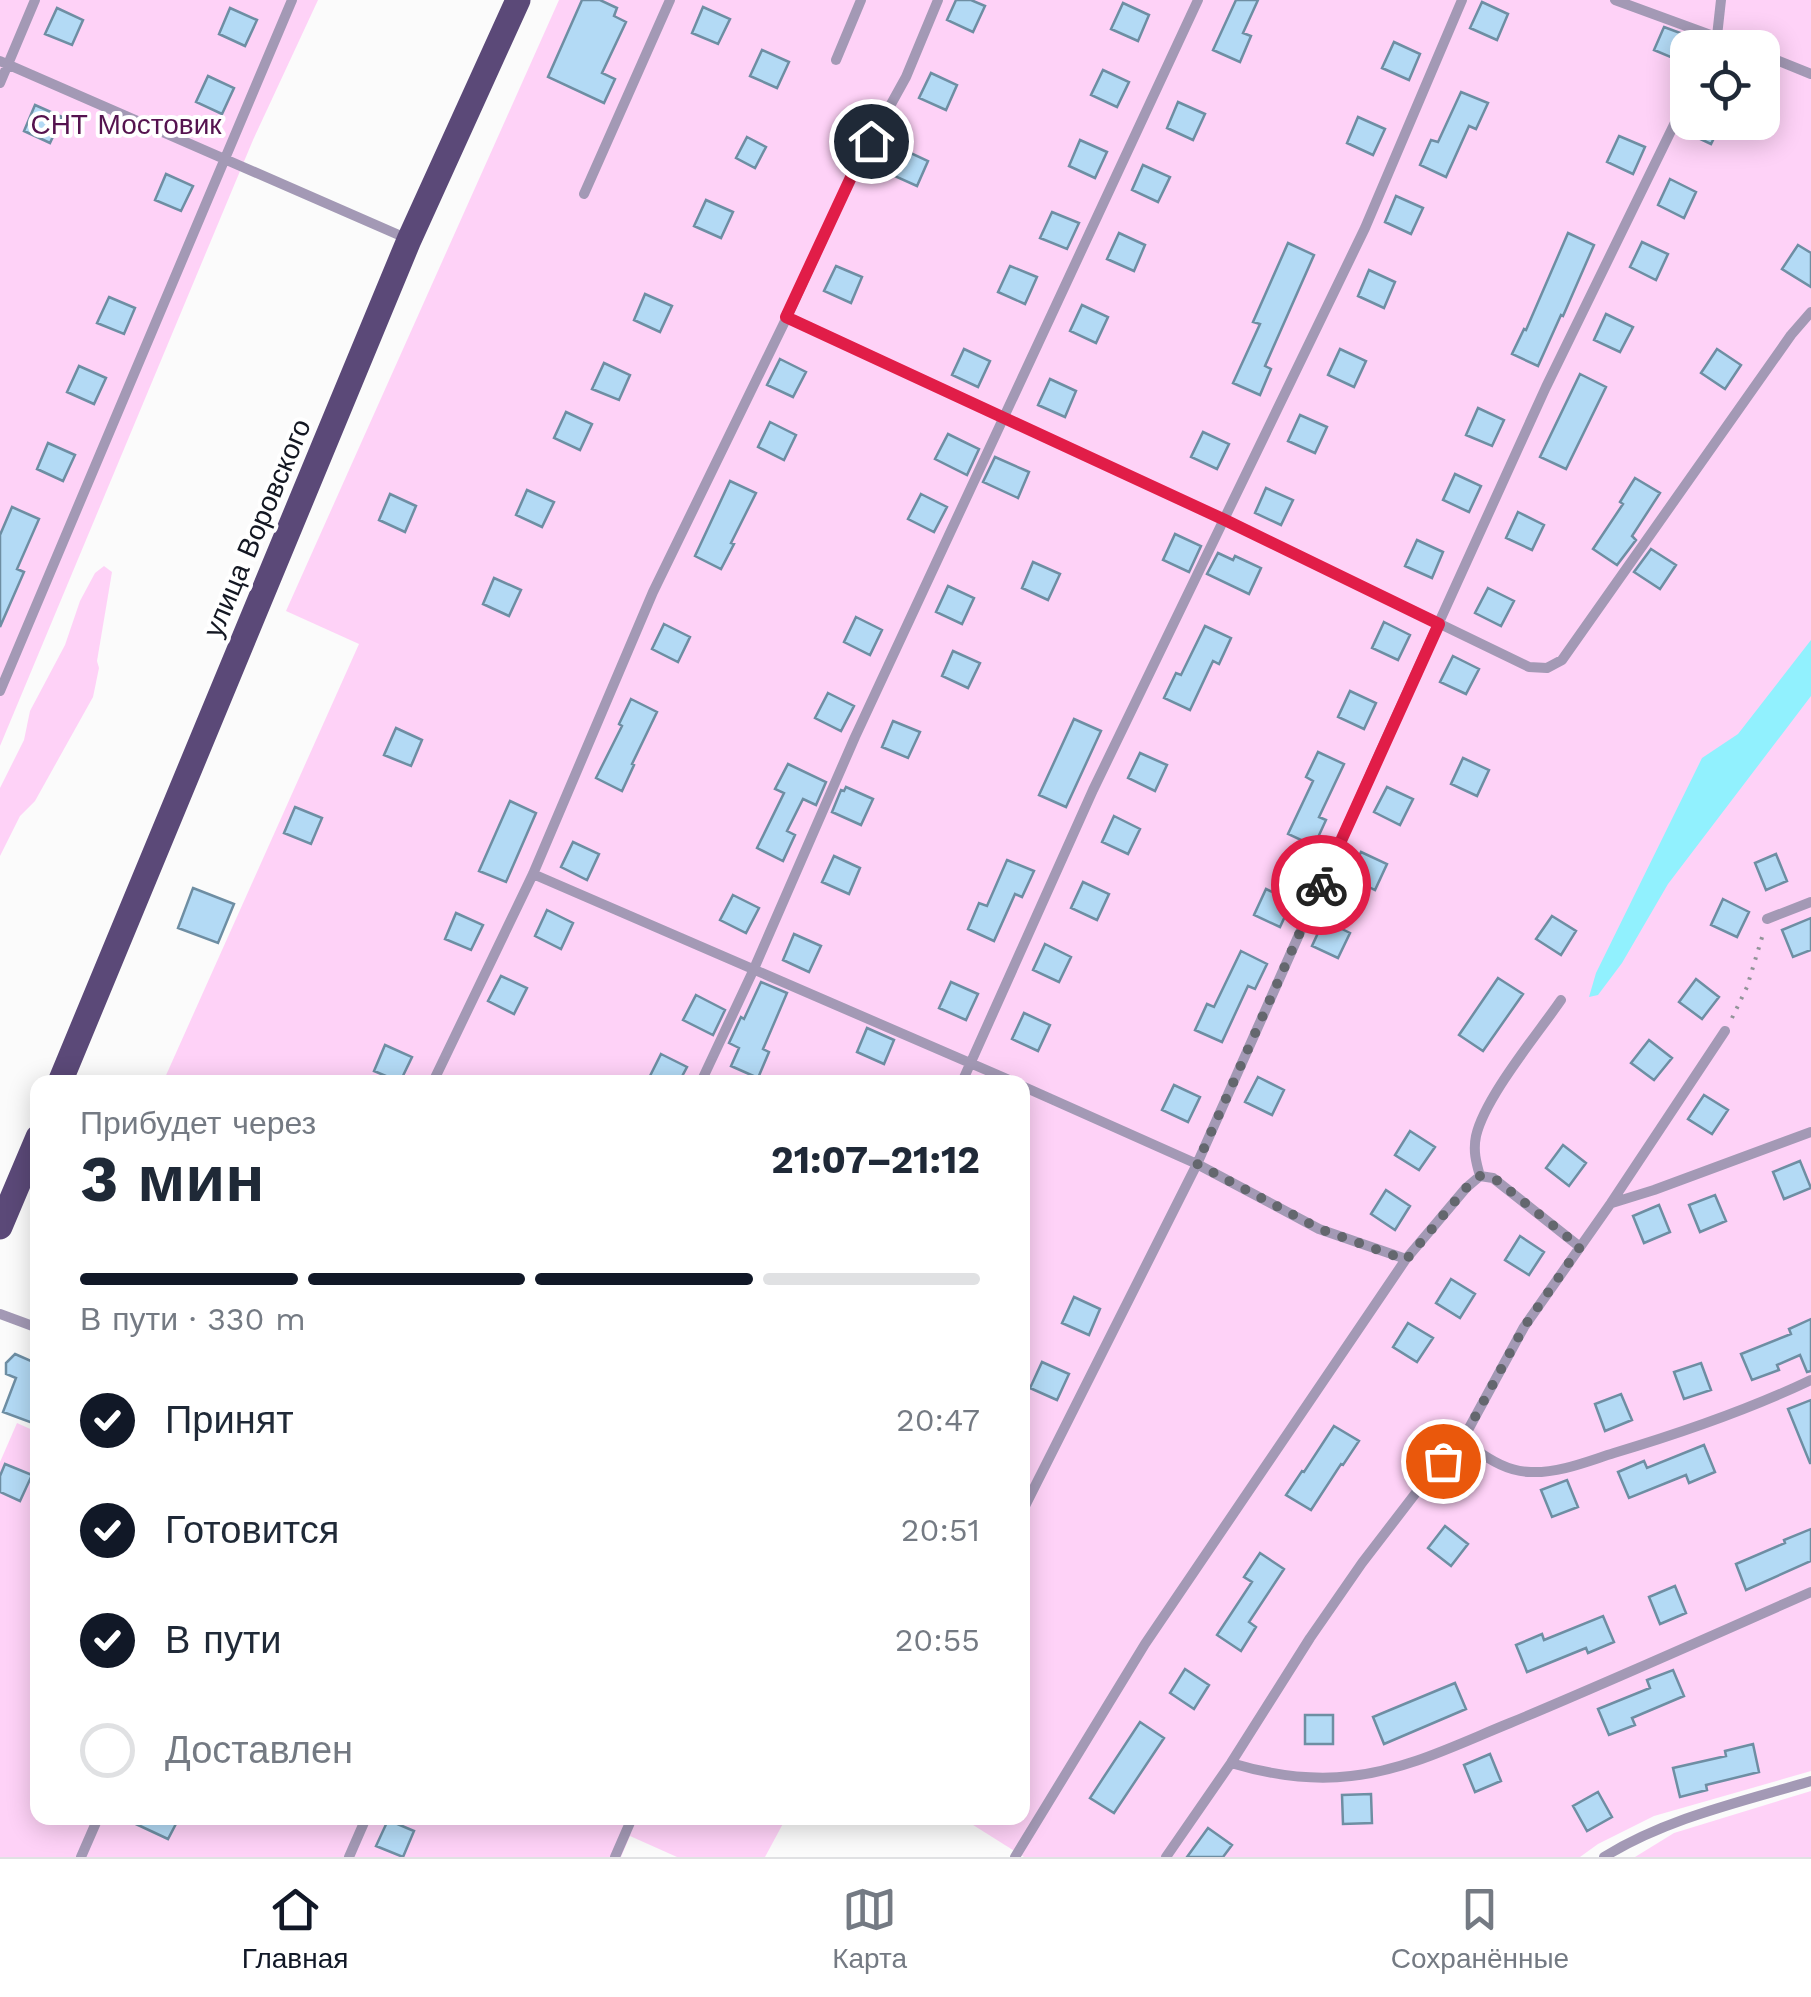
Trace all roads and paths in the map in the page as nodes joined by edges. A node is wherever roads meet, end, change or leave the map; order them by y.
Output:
1 (35, 0) edge
2 (292, 0) edge
3 (518, 0) edge
4 (670, 0) edge
5 (862, 0) edge
6 (938, 0) edge
7 (1198, 0) edge
8 (1462, 0) edge
9 (1615, 0) edge
10 (1721, 0) edge
11 (1700, 30) edge
12 (1718, 30) edge
13 (836, 60) dead end
14 (1780, 61) edge
15 (4, 63) edge
16 (1811, 74) edge
17 (0, 83) edge
18 (1670, 133) edge
19 (224, 158) junction
20 (584, 194) dead end
21 (410, 240) junction
22 (1811, 312) edge
23 (786, 317) junction
24 (1004, 418) junction
25 (1225, 520) junction
26 (1439, 624) junction
27 (0, 692) edge
28 (534, 874) junction
29 (1811, 902) edge
30 (1766, 919) joint
31 (753, 971) junction
32 (1561, 1000) dead end
33 (1725, 1032) joint
34 (971, 1064) junction
35 (63, 1075) edge
36 (435, 1075) edge
37 (704, 1075) edge
38 (966, 1075) edge
39 (997, 1075) edge
40 (1030, 1090) edge
41 (1811, 1132) edge
42 (30, 1155) edge
43 (1197, 1164) junction
44 (1480, 1176) junction
45 (1611, 1203) junction
46 (0, 1227) edge
47 (1580, 1247) junction
48 (1406, 1260) junction
49 (0, 1314) edge
50 (30, 1325) edge
51 (1811, 1380) edge
52 (1462, 1441) junction
53 (1030, 1496) edge
54 (1811, 1592) edge
55 (1231, 1763) junction
56 (1811, 1781) edge
57 (95, 1825) edge
58 (363, 1825) edge
59 (629, 1825) edge
60 (81, 1857) edge
61 (349, 1857) edge
62 (614, 1857) edge
63 (1015, 1857) edge
64 (1166, 1857) edge
65 (1604, 1857) edge

1 - 15 lane
2 - 19 lane
3 - 21 main road, улица Воровского
4 - 20 lane
5 - 13 lane
6 - 23 lane
7 - 24 lane
8 - 25 lane
9 - 11 lane
10 - 12 lane
14 - 16 lane
15 - 17 lane
15 - 19 lane
18 - 26 lane
19 - 21 lane
19 - 27 lane
21 - 35 main road, улица Воровского
22 - 26 lane
23 - 24 lane
23 - 28 lane
24 - 25 lane
24 - 31 lane
25 - 26 lane
25 - 34 lane
26 - 43 lane
28 - 31 lane
28 - 36 lane
29 - 30 lane
30 - 33 path
31 - 34 lane
31 - 37 lane
32 - 44 lane
33 - 45 lane
34 - 38 lane
34 - 39 lane
40 - 43 lane
41 - 45 lane
42 - 46 main road
43 - 48 lane
43 - 53 lane
44 - 47 lane
44 - 48 lane
45 - 47 lane
47 - 52 lane
48 - 63 lane
49 - 50 lane
51 - 52 lane
52 - 55 lane
54 - 55 lane
55 - 64 lane
56 - 65 lane
57 - 60 lane
58 - 61 lane
59 - 62 lane

